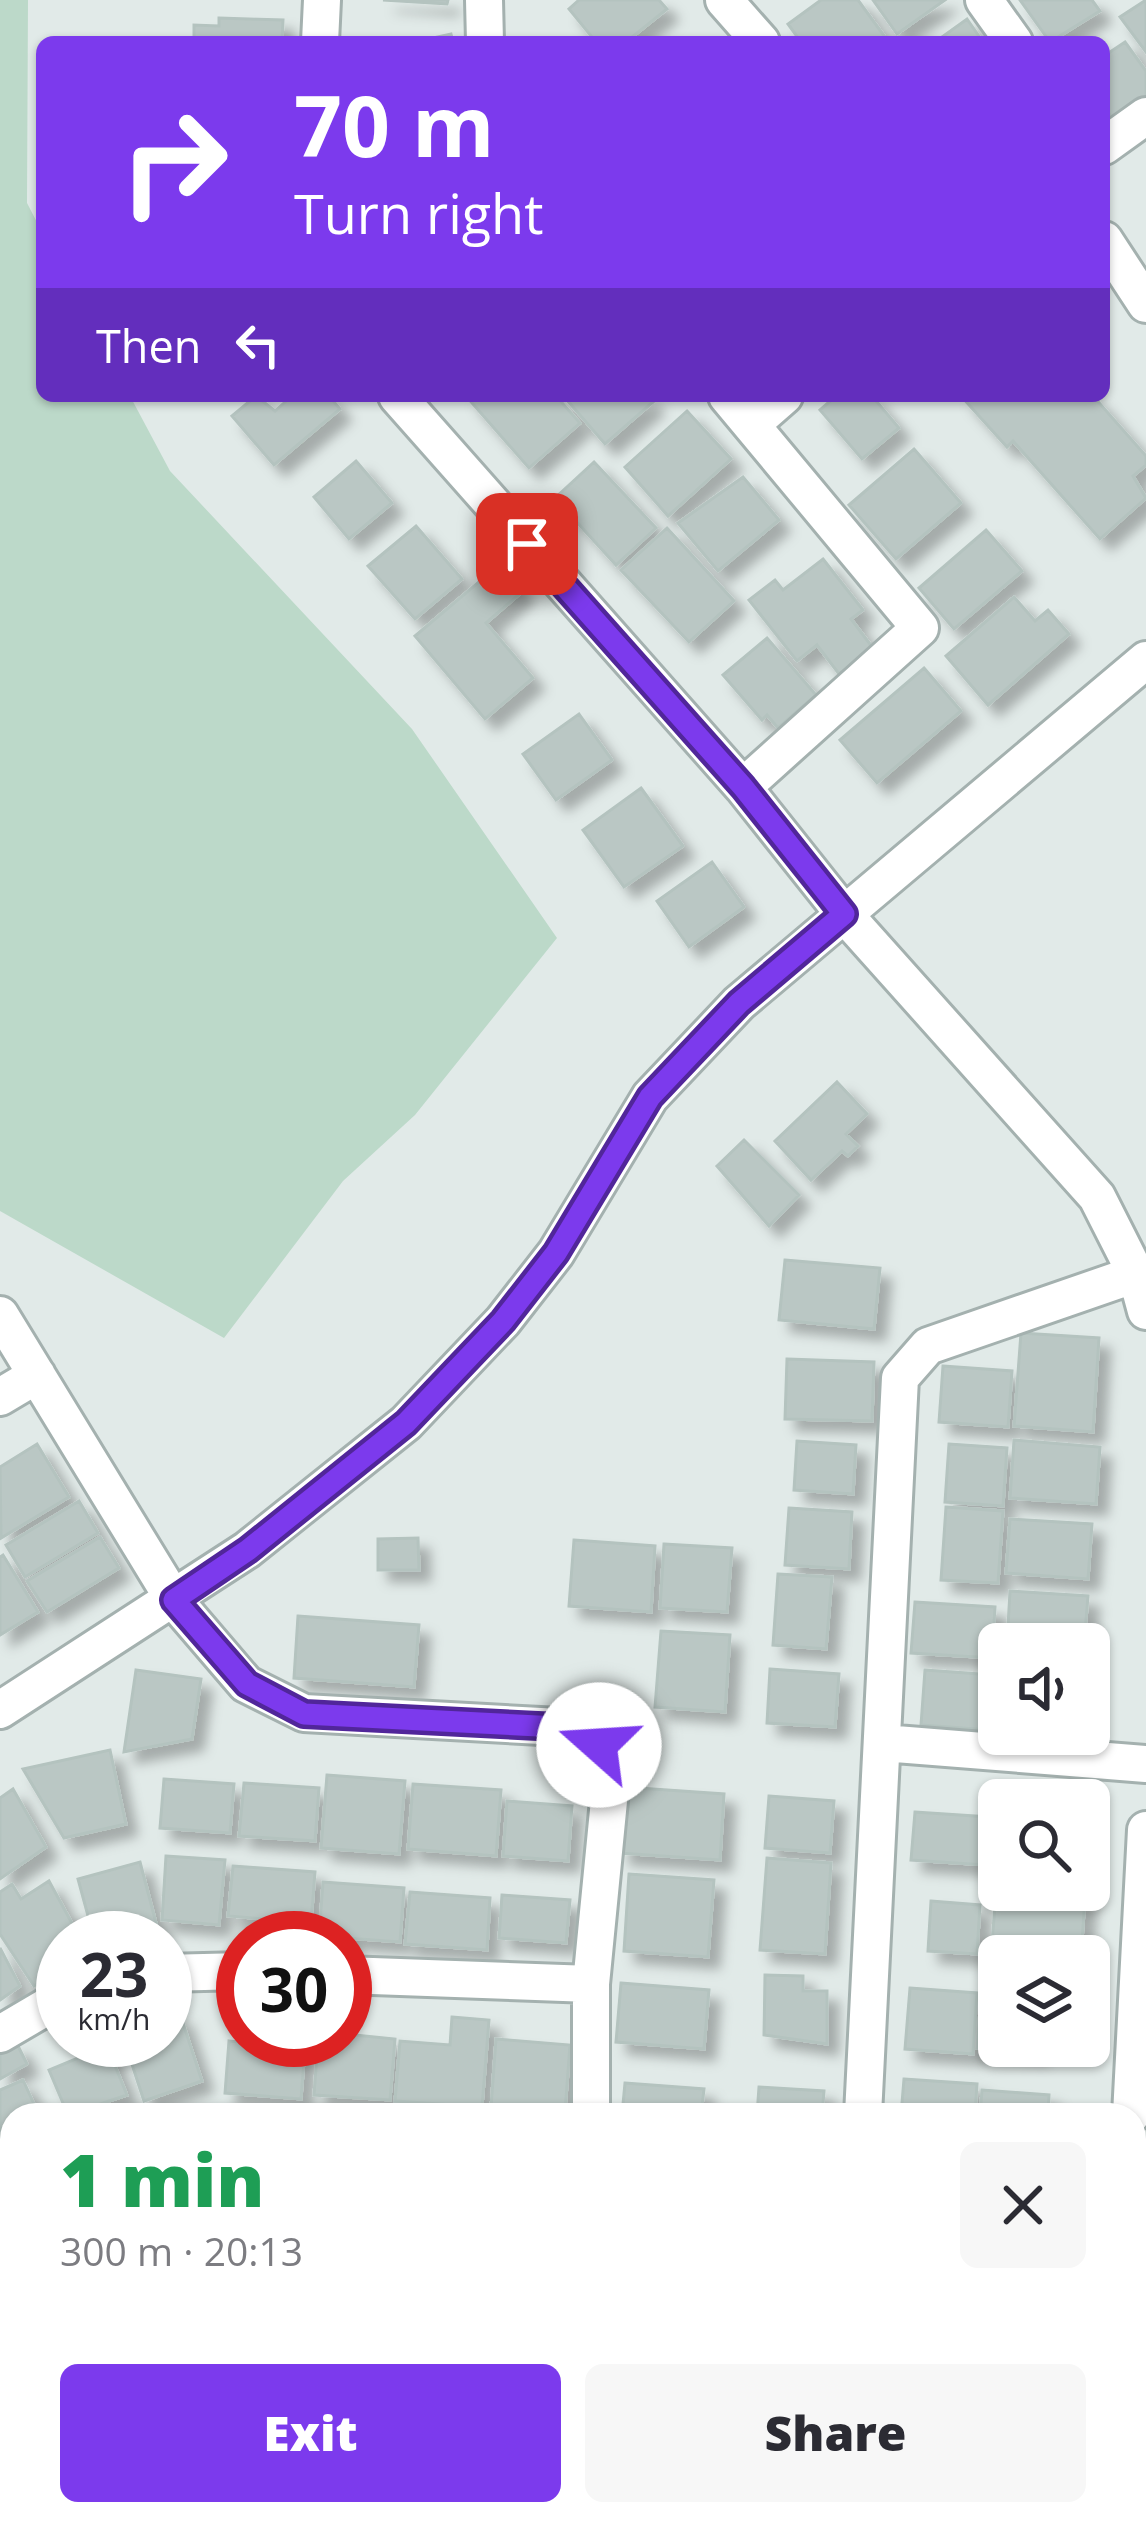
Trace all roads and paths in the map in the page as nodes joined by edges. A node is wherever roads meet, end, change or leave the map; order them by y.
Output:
1 (322, 0) edge
2 (484, 0) edge
3 (984, 0) edge
4 (731, 2) edge
5 (320, 36) edge
6 (485, 36) edge
7 (756, 36) edge
8 (1009, 36) edge
9 (1146, 116) edge
10 (1110, 142) edge
11 (1110, 249) edge
12 (1146, 304) edge
13 (403, 402) edge
14 (732, 402) edge
15 (777, 402) edge
16 (752, 424) junction
17 (1146, 660) edge
18 (743, 787) junction
19 (844, 914) junction
20 (1136, 1274) junction
21 (1146, 1311) edge
22 (0, 1315) edge
23 (37, 1375) junction
24 (0, 1397) edge
25 (174, 1600) junction
26 (0, 1709) edge
27 (884, 1743) junction
28 (1146, 1764) edge
29 (1146, 1830) edge
30 (372, 1976) edge
31 (591, 1984) junction
32 (36, 2013) edge
33 (0, 2034) edge
34 (591, 2103) edge
35 (864, 2103) edge
36 (1132, 2103) edge

1 - 5 street
2 - 6 street
3 - 8 street
4 - 7 street
9 - 10 street
11 - 12 street
13 - 18 street
14 - 16 street
15 - 16 street
16 - 18 street
17 - 19 street
18 - 19 street
19 - 20 street
19 - 25 street
20 - 21 street
20 - 27 street
22 - 23 street
23 - 24 street
23 - 25 street
25 - 26 street
25 - 31 street
27 - 28 street
27 - 35 street
29 - 36 street
30 - 31 street
31 - 34 street
32 - 33 street

